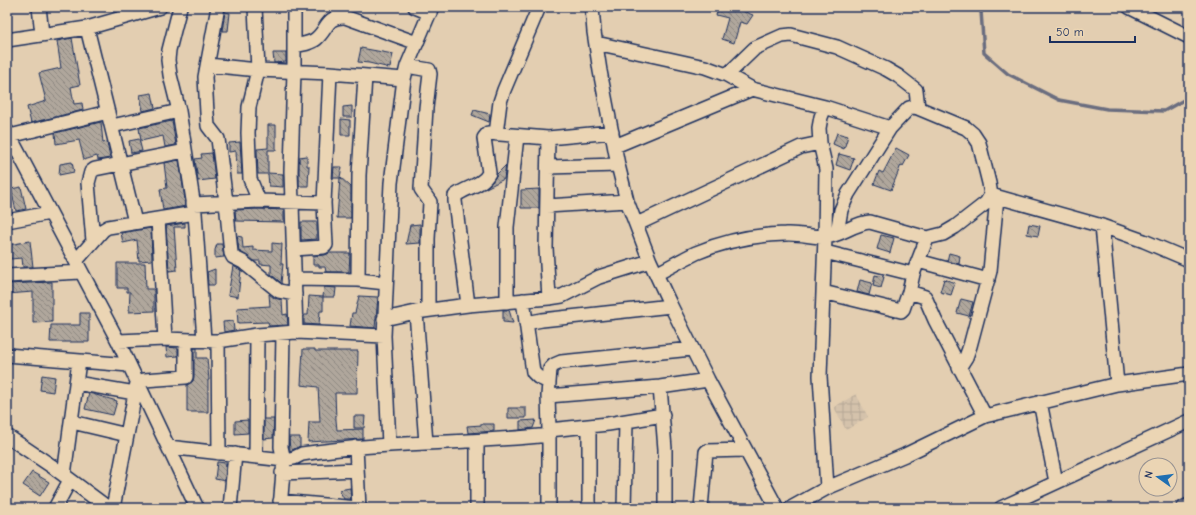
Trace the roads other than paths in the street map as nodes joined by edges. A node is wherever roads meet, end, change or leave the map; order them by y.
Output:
1 (39, 7) edge
2 (160, 7) edge
3 (180, 7) edge
4 (218, 7) edge
5 (255, 7) edge
6 (294, 7) edge
7 (415, 7) edge
8 (539, 7) edge
9 (592, 7) edge
10 (1129, 7) edge
11 (431, 10) edge
12 (1143, 10) edge
13 (87, 28) junction
14 (42, 34) junction
15 (1189, 37) edge
16 (7, 40) edge
17 (417, 43) junction
18 (596, 43) junction
19 (294, 46) junction
20 (208, 65) junction
21 (258, 70) junction
22 (294, 71) junction
23 (330, 73) junction
24 (406, 73) junction
25 (727, 75) junction
26 (365, 76) junction
27 (752, 88) junction
28 (825, 107) junction
29 (918, 108) junction
30 (179, 111) junction
31 (108, 112) junction
32 (112, 126) junction
33 (890, 128) junction
34 (612, 132) junction
35 (8, 133) edge
36 (496, 134) junction
37 (518, 136) junction
38 (548, 138) junction
39 (820, 143) junction
40 (615, 146) junction
41 (185, 152) junction
42 (121, 164) junction
43 (618, 165) junction
44 (548, 167) junction
45 (994, 196) junction
46 (259, 201) junction
47 (627, 201) junction
48 (226, 202) junction
49 (292, 202) junction
50 (324, 203) junction
51 (547, 206) junction
52 (194, 209) junction
53 (50, 213) junction
54 (158, 219) junction
55 (7, 221) edge
56 (135, 222) junction
57 (636, 224) junction
58 (1102, 226) junction
59 (831, 235) junction
60 (927, 238) junction
61 (93, 241) junction
62 (293, 249) junction
63 (825, 252) junction
64 (1189, 260) edge
65 (650, 261) junction
66 (918, 261) junction
67 (78, 266) junction
68 (656, 274) junction
69 (913, 274) junction
70 (7, 276) edge
71 (294, 279) junction
72 (358, 280) junction
73 (988, 280) junction
74 (386, 283) junction
75 (823, 292) junction
76 (909, 292) junction
77 (295, 294) junction
78 (549, 298) junction
79 (523, 300) junction
80 (507, 302) junction
81 (468, 305) junction
82 (671, 306) junction
83 (422, 311) junction
84 (384, 319) junction
85 (526, 323) junction
86 (289, 332) junction
87 (257, 334) junction
88 (384, 336) junction
89 (165, 339) junction
90 (186, 340) junction
91 (204, 340) junction
92 (118, 341) junction
93 (218, 341) junction
94 (692, 349) junction
95 (7, 354) edge
96 (79, 361) junction
97 (129, 365) junction
98 (959, 368) junction
99 (1189, 374) edge
100 (708, 380) junction
101 (549, 382) junction
102 (76, 383) junction
103 (1117, 384) junction
104 (660, 387) junction
105 (136, 388) junction
106 (548, 396) junction
107 (1040, 402) junction
108 (663, 415) junction
109 (985, 416) junction
110 (1189, 421) edge
111 (72, 422) junction
112 (626, 422) junction
113 (589, 426) junction
114 (549, 433) junction
115 (127, 435) junction
116 (7, 436) edge
117 (477, 441) junction
118 (426, 443) junction
119 (388, 445) junction
120 (168, 447) junction
121 (356, 448) junction
122 (745, 450) junction
123 (219, 453) junction
124 (235, 454) junction
125 (256, 457) junction
126 (283, 466) junction
127 (357, 470) junction
128 (67, 478) junction
129 (1056, 482) junction
130 (827, 488) junction
131 (280, 504) edge
132 (1189, 505) edge
133 (101, 506) edge
134 (320, 506) edge
135 (55, 508) edge
136 (113, 508) edge
137 (197, 508) edge
138 (230, 508) edge
139 (358, 508) edge
140 (477, 508) edge
141 (549, 508) edge
142 (589, 508) edge
143 (624, 508) edge
144 (665, 508) edge
145 (701, 508) edge
146 (777, 508) edge
147 (791, 508) edge
148 (1001, 508) edge
149 (1183, 508) edge

1 - 14 street
2 - 13 street
3 - 30 street
4 - 20 street
5 - 21 street
6 - 19 street
7 - 11 street
8 - 36 street
9 - 18 street
10 - 12 street
11 - 17 street
12 - 15 street
13 - 14 street
13 - 31 street
14 - 16 street
17 - 19 street
17 - 24 street
18 - 25 street
18 - 34 street
19 - 22 street
20 - 21 street
20 - 48 street
21 - 22 street
21 - 46 street
22 - 23 street
22 - 49 street
23 - 26 street
23 - 50 street
24 - 26 street
24 - 74 street
24 - 83 street
25 - 27 street
25 - 29 street
26 - 72 street
27 - 28 street
27 - 40 street
28 - 33 street
28 - 39 street
29 - 33 street
29 - 45 street
30 - 32 street
30 - 41 street
31 - 32 street
31 - 35 street
32 - 42 street
33 - 59 street
34 - 38 street
34 - 40 street
35 - 53 street
36 - 37 street
36 - 81 street
37 - 38 street
37 - 80 street
38 - 44 street
39 - 57 street
39 - 59 street
40 - 43 street
41 - 42 street
41 - 52 street
42 - 56 street
42 - 61 street
43 - 44 street
43 - 47 street
44 - 51 street
45 - 58 street
45 - 60 street
45 - 73 street
46 - 48 street
46 - 49 street
47 - 51 street
47 - 57 street
48 - 52 street
48 - 77 street
49 - 50 street
49 - 62 street
50 - 62 street
51 - 78 street
52 - 54 street
52 - 91 street
53 - 55 street
53 - 67 street
54 - 56 street
54 - 89 street
56 - 61 street
57 - 65 street
58 - 64 street
58 - 103 street
59 - 60 street
59 - 63 street
59 - 68 street
60 - 66 street
61 - 67 street
62 - 71 street
63 - 69 street
63 - 75 street
65 - 68 street
65 - 78 street
66 - 69 street
66 - 73 street
67 - 70 street
67 - 92 street
68 - 82 street
69 - 76 street
71 - 72 street
71 - 77 street
72 - 74 street
73 - 98 street
74 - 84 street
75 - 76 street
75 - 130 street
76 - 98 street
77 - 86 street
78 - 79 street
79 - 80 street
79 - 85 street
80 - 81 street
81 - 83 street
82 - 85 street
82 - 94 street
83 - 84 street
83 - 118 street
84 - 88 street
85 - 101 street
86 - 87 street
86 - 88 street
86 - 126 street
87 - 93 street
87 - 125 street
88 - 119 street
89 - 90 street
89 - 92 street
90 - 91 street
90 - 105 street
91 - 93 street
92 - 97 street
93 - 123 street
94 - 100 street
94 - 101 street
95 - 96 street
96 - 97 street
96 - 102 street
97 - 105 street
98 - 109 street
99 - 103 street
100 - 104 street
100 - 122 street
101 - 106 street
102 - 105 street
102 - 111 street
103 - 107 street
104 - 106 street
104 - 108 street
105 - 115 street
105 - 120 street
106 - 114 street
107 - 109 street
107 - 129 street
108 - 112 street
108 - 144 street
109 - 130 street
110 - 129 street
111 - 115 street
111 - 128 street
112 - 113 street
112 - 143 street
113 - 114 street
113 - 142 street
114 - 117 street
114 - 141 street
115 - 136 street
116 - 128 street
117 - 118 street
117 - 140 street
118 - 119 street
119 - 121 street
120 - 123 street
120 - 137 street
121 - 126 street
121 - 127 street
122 - 145 street
122 - 146 street
123 - 124 street
124 - 125 street
124 - 138 street
125 - 126 street
126 - 127 street
126 - 131 street
127 - 139 street
128 - 133 street
128 - 135 street
129 - 148 street
130 - 147 street
131 - 134 street
132 - 149 street
134 - 139 street

